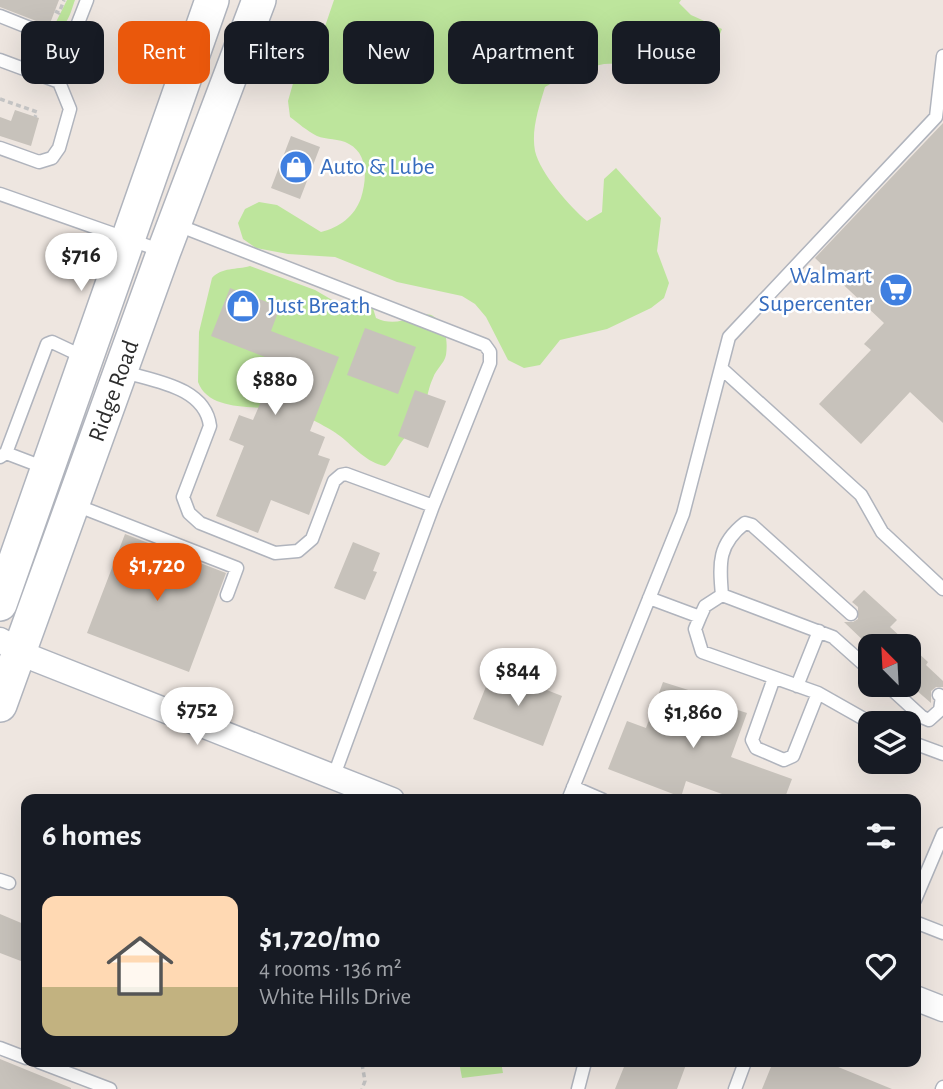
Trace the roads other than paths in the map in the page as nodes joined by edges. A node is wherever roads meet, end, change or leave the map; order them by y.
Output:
1 (87, 0) edge
2 (212, 0) edge
3 (254, 4) edge
4 (0, 16) edge
5 (79, 21) edge
6 (21, 24) edge
7 (943, 56) edge
8 (0, 60) edge
9 (21, 68) edge
10 (60, 84) edge
11 (0, 148) edge
12 (0, 194) edge
13 (134, 225) junction
14 (169, 238) junction
15 (86, 358) junction
16 (721, 368) junction
17 (121, 371) junction
18 (3, 455) edge
19 (48, 469) junction
20 (73, 504) junction
21 (433, 506) junction
22 (4, 583) edge
23 (943, 589) edge
24 (227, 595) dead end
25 (722, 595) junction
26 (649, 598) junction
27 (851, 614) dead end
28 (700, 617) junction
29 (819, 631) junction
30 (9, 646) edge
31 (858, 659) edge
32 (774, 677) junction
33 (797, 686) junction
34 (818, 693) junction
35 (939, 695) dead end
36 (900, 697) edge
37 (0, 705) edge
38 (858, 716) edge
39 (921, 746) edge
40 (943, 754) edge
41 (333, 778) junction
42 (376, 794) edge
43 (571, 794) edge
44 (943, 834) edge
45 (921, 886) edge
46 (921, 924) edge
47 (943, 933) edge
48 (921, 1001) edge
49 (943, 1009) edge
50 (0, 1048) edge
51 (21, 1056) edge
52 (52, 1067) edge
53 (584, 1067) edge
54 (743, 1067) edge
55 (110, 1089) edge
56 (578, 1089) edge
57 (735, 1089) edge

1 - 5 lane
2 - 13 main road, Ridge Road
3 - 14 main road, Ridge Road
4 - 6 lane
7 - 16 lane
8 - 9 lane
10 - 11 lane
12 - 13 lane
13 - 14 street
13 - 15 main road, Ridge Road
14 - 17 main road, Ridge Road
14 - 21 lane
15 - 18 lane
15 - 19 main road, Ridge Road
16 - 23 lane
16 - 26 lane
17 - 20 main road, Ridge Road
17 - 21 lane
18 - 19 lane
19 - 22 main road, Ridge Road
20 - 24 lane
20 - 30 main road, Ridge Road
21 - 41 lane
25 - 27 lane
25 - 28 lane
25 - 29 lane
26 - 28 lane
26 - 43 lane
28 - 32 lane
29 - 31 lane
29 - 33 lane
30 - 37 main road, Ridge Road
30 - 41 street
32 - 33 lane
32 - 34 lane
33 - 34 lane
34 - 38 lane
35 - 36 lane
39 - 40 lane
41 - 42 street
44 - 45 lane
46 - 47 lane
48 - 49 street
50 - 51 lane
52 - 55 lane
53 - 56 lane
54 - 57 lane

